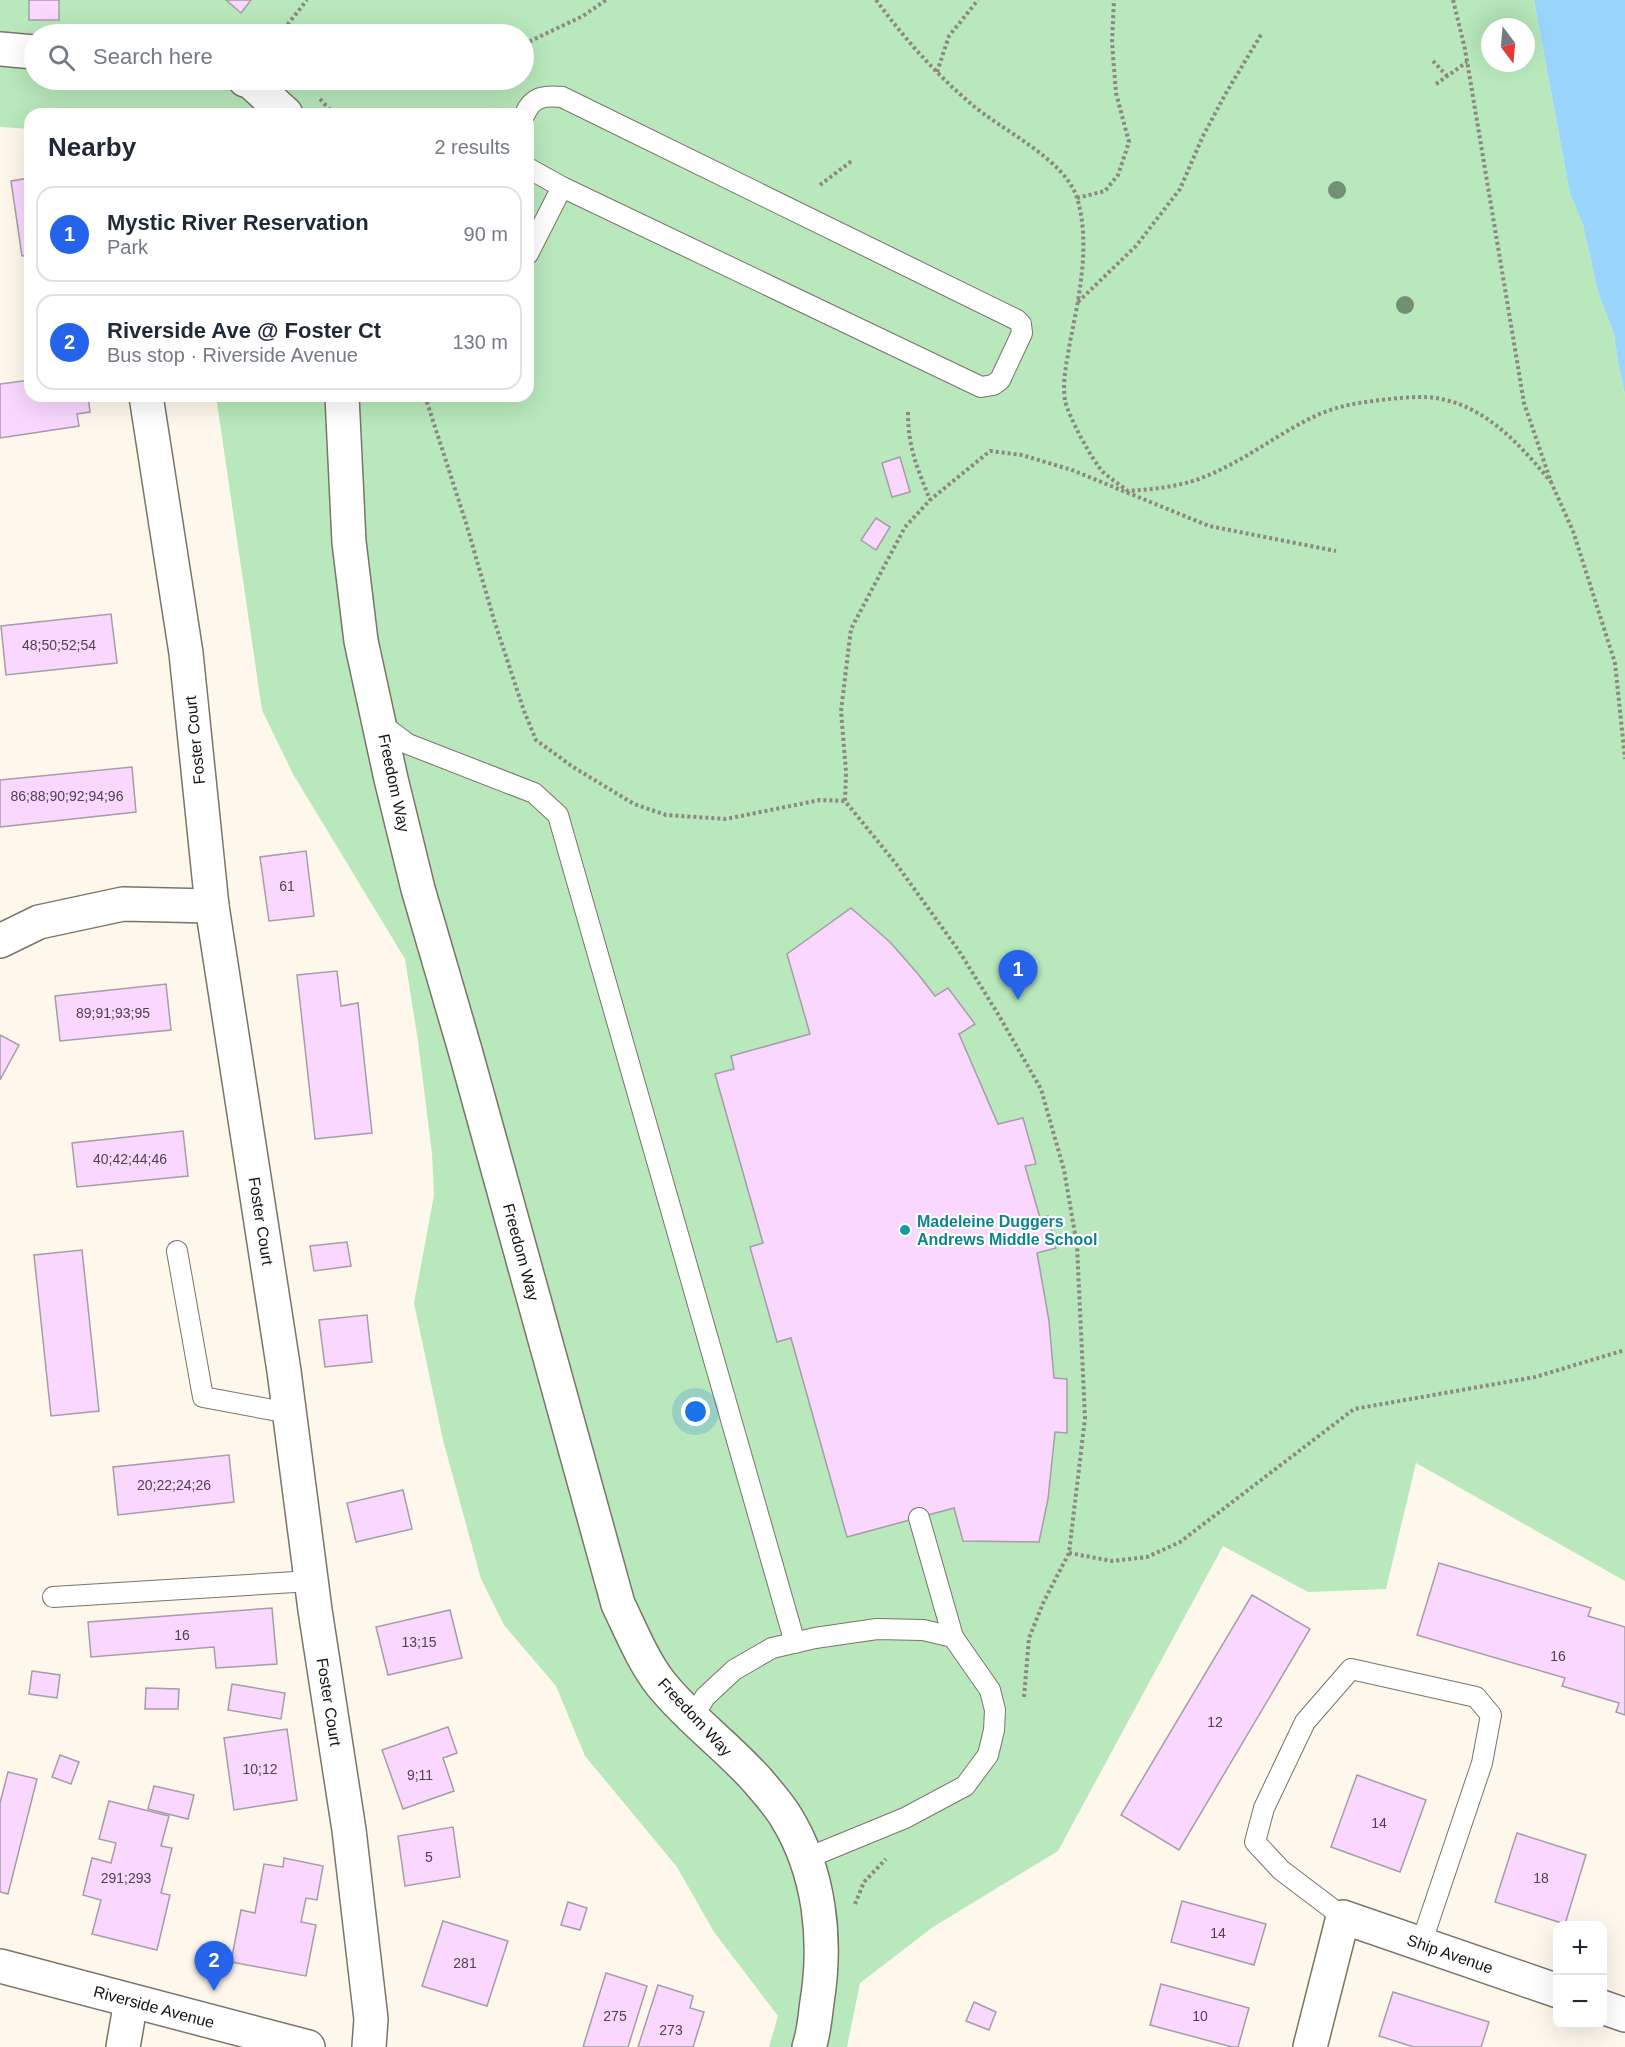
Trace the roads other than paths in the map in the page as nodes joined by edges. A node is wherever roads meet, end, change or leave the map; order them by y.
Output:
1 (0, 49) edge
2 (24, 51) edge
3 (260, 90) edge
4 (279, 108) edge
5 (527, 108) edge
6 (534, 171) edge
7 (562, 187) junction
8 (534, 242) edge
9 (147, 402) edge
10 (342, 402) edge
11 (381, 724) junction
12 (212, 906) junction
13 (0, 941) edge
14 (177, 1251) dead end
15 (289, 1413) junction
16 (919, 1518) dead end
17 (311, 1581) junction
18 (53, 1597) dead end
19 (953, 1637) junction
20 (795, 1643) junction
21 (692, 1719) junction
22 (805, 1858) junction
23 (1343, 1917) junction
24 (1421, 1944) junction
25 (0, 1966) edge
26 (1553, 1990) edge
27 (131, 2001) junction
28 (1607, 2009) edge
29 (1625, 2015) edge
30 (303, 2046) edge
31 (123, 2047) edge
32 (369, 2047) edge
33 (809, 2047) edge
34 (1310, 2047) edge

1 - 2 street
3 - 4 street
5 - 7 lane
6 - 7 lane
7 - 8 lane
9 - 12 street, Foster Court
10 - 11 street, Freedom Way
11 - 20 lane
11 - 21 street, Freedom Way
12 - 13 street
12 - 15 street, Foster Court
14 - 15 lane
15 - 17 street, Foster Court
16 - 19 lane
17 - 18 lane
17 - 32 street, Foster Court
19 - 20 lane
19 - 22 lane
20 - 21 lane
21 - 22 street, Freedom Way
22 - 33 street, Freedom Way
23 - 24 street, Ship Avenue
23 - 24 lane
23 - 34 street
24 - 26 street, Ship Avenue
25 - 27 street, Riverside Avenue
27 - 30 street, Riverside Avenue
27 - 31 street
28 - 29 street

